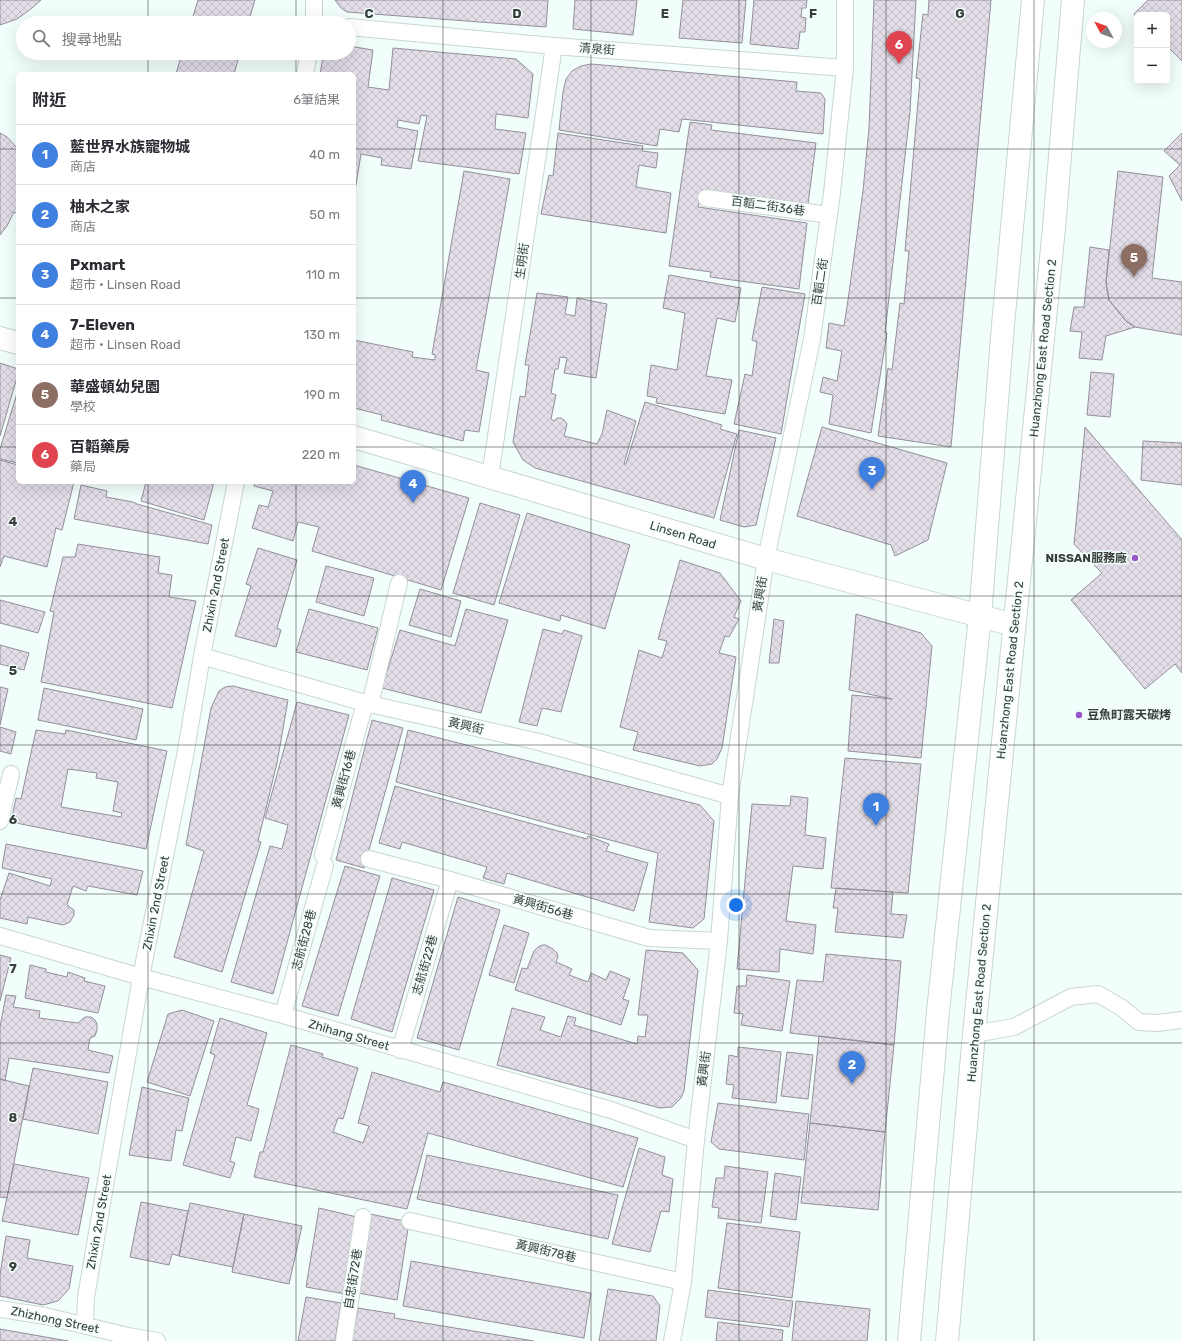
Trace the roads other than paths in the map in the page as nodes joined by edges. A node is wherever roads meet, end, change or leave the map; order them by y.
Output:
1 (314, 0) edge
2 (845, 0) edge
3 (1033, 0) edge
4 (1073, 0) edge
5 (314, 16) edge
6 (356, 27) edge
7 (554, 46) junction
8 (308, 60) edge
9 (845, 68) junction
10 (306, 72) edge
11 (706, 198) dead end
12 (829, 214) junction
13 (0, 338) edge
14 (16, 342) edge
15 (356, 438) edge
16 (490, 477) junction
17 (236, 484) edge
18 (766, 559) junction
19 (399, 583) dead end
20 (980, 616) junction
21 (1014, 625) junction
22 (202, 656) junction
23 (368, 704) junction
24 (12, 774) dead end
25 (730, 796) junction
26 (0, 821) edge
27 (369, 859) dead end
28 (324, 860) joint
29 (450, 880) junction
30 (0, 936) edge
31 (719, 941) junction
32 (141, 977) junction
33 (283, 1015) junction
34 (1182, 1020) edge
35 (974, 1034) junction
36 (400, 1050) junction
37 (696, 1140) junction
38 (363, 1216) dead end
39 (410, 1221) dead end
40 (683, 1282) junction
41 (0, 1309) edge
42 (85, 1325) junction
43 (127, 1338) edge
44 (157, 1341) edge
45 (344, 1341) edge
46 (672, 1341) edge
47 (909, 1341) edge
48 (947, 1341) edge

1 - 5 lane
2 - 9 lane, 百韜二街
3 - 20 main road
4 - 21 main road, Huanzhong East Road Section 2
6 - 7 lane, 清泉街
7 - 9 lane, 清泉街
7 - 16 lane, 生明街
8 - 10 lane
9 - 12 lane, 百韜二街
11 - 12 lane, 百韜二街36巷
12 - 18 lane, 百韜二街
13 - 14 main road
15 - 16 main road, Linsen Road
16 - 18 main road, Linsen Road
17 - 22 lane, Zhixin 2nd Street
18 - 20 main road, Linsen Road
18 - 25 lane, 黃興街
19 - 23 lane, 黃興街16巷
20 - 21 main road, Linsen Road
20 - 47 main road
21 - 35 main road, Huanzhong East Road Section 2
22 - 23 lane, 黃興街
22 - 32 lane, Zhixin 2nd Street
23 - 25 lane, 黃興街
23 - 28 lane, 黃興街16巷
24 - 26 lane
25 - 31 lane, 黃興街
27 - 29 lane, 黃興街56巷
28 - 33 lane, 志航街28巷
29 - 31 lane, 黃興街56巷
29 - 36 lane, 志航街22巷
30 - 32 lane, Zhihang Street
31 - 37 lane, 黃興街
32 - 33 lane, Zhihang Street
32 - 42 lane, Zhixin 2nd Street
33 - 36 lane, Zhihang Street
34 - 35 lane
35 - 48 main road, Huanzhong East Road Section 2
36 - 37 lane, Zhihang Street
37 - 40 lane, 黃興街
38 - 45 lane, 自忠街72巷
39 - 40 lane, 黃興街78巷
40 - 46 lane, 黃興街
41 - 42 lane, Zhizhong Street
42 - 43 lane, Zhizhong Street
43 - 44 lane, Zhizhong Street

